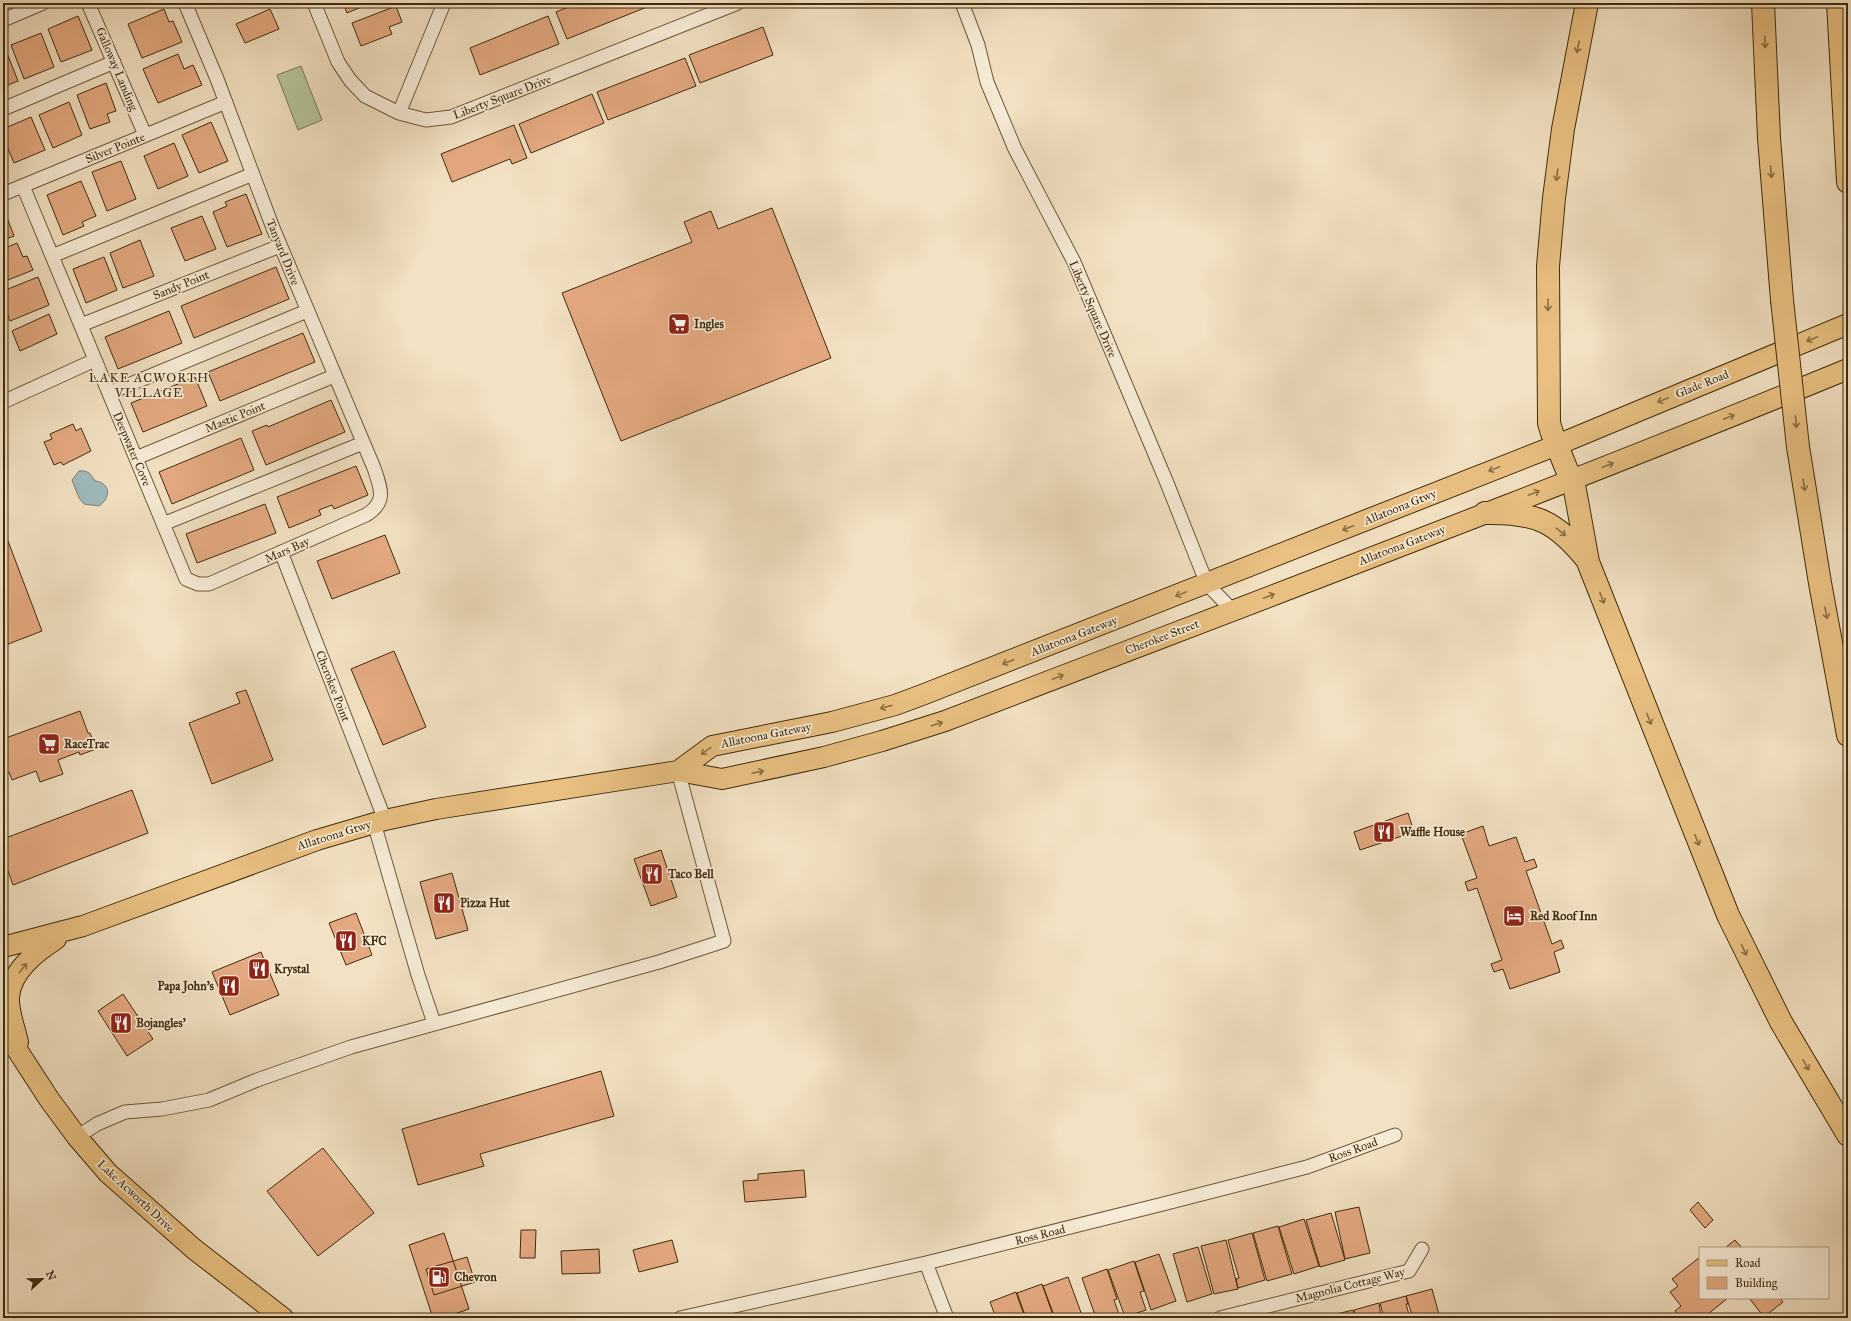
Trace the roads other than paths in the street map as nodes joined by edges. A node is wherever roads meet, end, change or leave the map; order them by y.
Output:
1 (43, 3) edge
2 (88, 3) edge
3 (185, 3) edge
4 (314, 3) edge
5 (444, 3) edge
6 (738, 3) edge
7 (962, 3) edge
8 (1587, 3) edge
9 (1763, 3) edge
10 (1838, 3) edge
11 (3, 20) edge
12 (114, 62) junction
13 (226, 102) junction
14 (3, 109) edge
15 (399, 113) junction
16 (145, 135) junction
17 (253, 174) junction
18 (1848, 182) edge
19 (23, 186) junction
20 (3, 194) edge
21 (280, 246) junction
22 (52, 256) junction
23 (307, 310) junction
24 (1848, 324) edge
25 (81, 325) junction
26 (95, 360) junction
27 (1848, 368) edge
28 (334, 376) junction
29 (109, 392) junction
30 (3, 402) edge
31 (363, 443) junction
32 (1557, 445) junction
33 (136, 458) junction
34 (1572, 479) junction
35 (381, 500) joint
36 (1485, 513) junction
37 (163, 524) junction
38 (281, 552) junction
39 (1588, 562) junction
40 (1243, 569) joint
41 (186, 579) joint
42 (1207, 584) junction
43 (1232, 610) junction
44 (1848, 734) edge
45 (678, 771) junction
46 (379, 821) junction
47 (72, 929) junction
48 (3, 947) edge
49 (434, 1023) junction
50 (3, 1028) edge
51 (23, 1058) junction
52 (1395, 1135) dead end
53 (1848, 1135) edge
54 (77, 1137) junction
55 (1422, 1250) dead end
56 (926, 1263) junction
57 (283, 1318) edge
58 (680, 1318) edge
59 (947, 1318) edge
60 (1220, 1318) edge

1 - 11 street
2 - 12 street, Galloway Landing
3 - 13 street, Tanyard Drive
4 - 15 street, Liberty Square Drive
5 - 15 street
6 - 15 street, Liberty Square Drive
7 - 42 street, Liberty Square Drive
8 -> 32 highway
9 -> 44 highway, bridge
10 - 18 highway
12 - 14 street
12 - 16 street, Galloway Landing
13 - 16 street, Silver Pointe
13 - 17 street, Tanyard Drive
16 - 19 street, Silver Pointe
17 - 21 street, Tanyard Drive
17 - 22 street
19 - 20 street, Silver Pointe
19 - 22 street, Deepwater Cove
21 - 23 street, Tanyard Drive
21 - 25 street, Sandy Point
22 - 25 street, Deepwater Cove
23 - 28 street, Tanyard Drive
23 - 29 street
24 -> 32 main road, Glade Road
25 - 26 street, Deepwater Cove
26 - 29 street, Deepwater Cove
26 - 30 street
34 -> 27 main road
28 - 31 street, Tanyard Drive
28 - 33 street, Mastic Point
29 - 33 street, Deepwater Cove
31 - 35 street, Tanyard Drive
31 - 37 street
32 - 34 highway
32 -> 40 main road, Allatoona Gtwy
33 - 37 street, Deepwater Cove
36 -> 34 main road, Allatoona Gateway
34 - 39 highway
35 - 38 street, Mars Bay
36 -> 39 highway
43 -> 36 main road, Allatoona Gateway
37 - 41 street, Deepwater Cove
38 - 41 street, Mars Bay
38 - 46 street, Cherokee Point
39 -> 53 highway
40 - 42 main road, Allatoona Gateway
42 - 43 street, Liberty Square Drive
42 -> 45 main road, Allatoona Gateway
45 -> 43 main road, Cherokee Street
45 - 46 main road, Allatoona Gtwy
45 - 49 street
46 - 47 main road, Allatoona Gtwy
46 - 49 street, Cherokee Point
47 - 48 main road, Allatoona Gtwy
51 -> 47 main road
49 - 54 street
50 - 51 main road, Lake Acworth Drive
51 - 54 main road, Lake Acworth Drive
52 - 56 street, Ross Road
54 - 57 main road, Lake Acworth Drive
55 - 60 street, Magnolia Cottage Way
56 - 58 street, Ross Road
56 - 59 street

